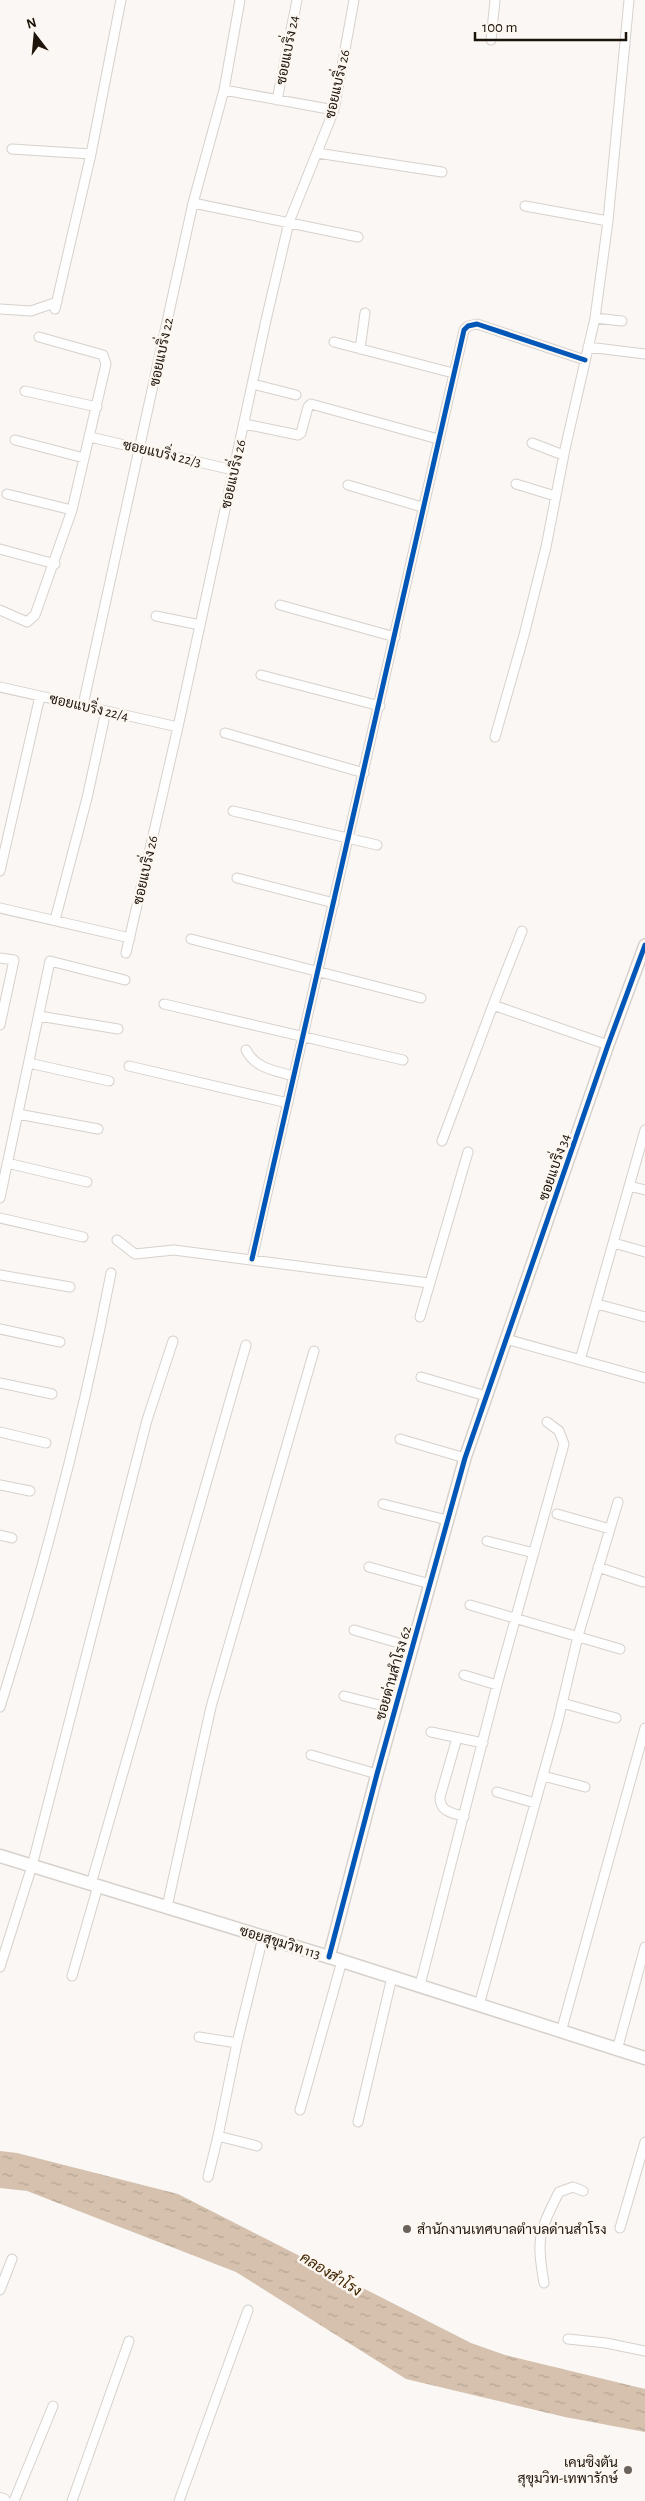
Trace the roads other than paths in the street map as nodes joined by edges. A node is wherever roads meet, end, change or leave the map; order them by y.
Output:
1 (121, 0) edge
2 (240, 0) edge
3 (297, 0) edge
4 (354, 0) edge
5 (495, 0) edge
6 (629, 0) edge
7 (492, 40) dead end
8 (224, 90) junction
9 (277, 100) junction
10 (334, 110) junction
11 (12, 149) dead end
12 (317, 153) junction
13 (92, 154) junction
14 (442, 172) dead end
15 (193, 203) junction
16 (525, 206) dead end
17 (608, 221) junction
18 (290, 222) junction
19 (358, 237) dead end
20 (0, 309) edge
21 (365, 313) dead end
22 (595, 318) junction
23 (622, 321) dead end
24 (39, 337) dead end
25 (334, 342) dead end
26 (588, 347) junction
27 (360, 349) junction
28 (645, 354) edge
29 (585, 360) junction
30 (453, 373) junction
31 (253, 384) junction
32 (25, 391) dead end
33 (296, 395) dead end
34 (97, 406) junction
35 (245, 424) junction
36 (90, 437) junction
37 (438, 439) junction
38 (15, 440) dead end
39 (532, 443) dead end
40 (140, 447) junction
41 (563, 455) junction
42 (84, 458) junction
43 (233, 470) junction
44 (516, 484) dead end
45 (348, 485) dead end
46 (7, 494) dead end
47 (555, 496) junction
48 (422, 507) junction
49 (72, 510) junction
50 (0, 549) edge
51 (54, 564) junction
52 (280, 605) dead end
53 (0, 610) edge
54 (156, 616) dead end
55 (200, 625) junction
56 (395, 637) junction
57 (261, 675) dead end
58 (0, 686) edge
59 (40, 696) junction
60 (83, 705) junction
61 (380, 706) junction
62 (106, 711) junction
63 (178, 727) junction
64 (225, 733) dead end
65 (494, 737) dead end
66 (364, 773) junction
67 (233, 811) dead end
68 (350, 837) junction
69 (377, 845) dead end
70 (0, 871) edge
71 (237, 878) dead end
72 (334, 903) junction
73 (0, 908) edge
74 (55, 920) junction
75 (522, 932) dead end
76 (130, 938) junction
77 (191, 939) dead end
78 (645, 945) edge
79 (126, 953) dead end
80 (0, 958) edge
81 (319, 972) junction
82 (125, 980) dead end
83 (421, 998) dead end
84 (164, 1004) dead end
85 (493, 1005) junction
86 (39, 1016) junction
87 (0, 1025) edge
88 (118, 1029) dead end
89 (302, 1038) junction
90 (608, 1045) junction
91 (246, 1050) dead end
92 (403, 1060) dead end
93 (29, 1063) junction
94 (129, 1066) dead end
95 (293, 1076) junction
96 (109, 1081) dead end
97 (288, 1103) junction
98 (18, 1114) junction
99 (98, 1129) dead end
100 (645, 1130) edge
101 (442, 1141) dead end
102 (468, 1152) dead end
103 (7, 1164) junction
104 (87, 1182) dead end
105 (629, 1186) junction
106 (645, 1190) edge
107 (0, 1198) edge
108 (0, 1218) edge
109 (83, 1237) dead end
110 (117, 1240) dead end
111 (614, 1243) junction
112 (645, 1252) edge
113 (252, 1259) junction
114 (111, 1273) dead end
115 (0, 1275) edge
116 (429, 1283) junction
117 (70, 1287) dead end
118 (597, 1304) junction
119 (420, 1317) dead end
120 (645, 1317) edge
121 (0, 1329) edge
122 (506, 1339) junction
123 (173, 1341) dead end
124 (60, 1342) dead end
125 (246, 1345) dead end
126 (314, 1351) dead end
127 (580, 1360) junction
128 (421, 1377) dead end
129 (645, 1378) edge
130 (0, 1383) edge
131 (52, 1394) dead end
132 (486, 1396) junction
133 (547, 1422) dead end
134 (0, 1432) edge
135 (400, 1439) dead end
136 (46, 1442) dead end
137 (465, 1458) junction
138 (0, 1485) edge
139 (30, 1491) dead end
140 (618, 1502) dead end
141 (383, 1504) dead end
142 (557, 1514) dead end
143 (447, 1520) junction
144 (610, 1528) junction
145 (0, 1535) edge
146 (12, 1538) dead end
147 (487, 1541) dead end
148 (534, 1553) junction
149 (369, 1567) dead end
150 (598, 1567) junction
151 (643, 1582) dead end
152 (430, 1584) junction
153 (470, 1604) dead end
154 (518, 1618) junction
155 (354, 1630) dead end
156 (578, 1636) junction
157 (412, 1648) junction
158 (620, 1649) dead end
159 (464, 1674) dead end
160 (497, 1684) junction
161 (344, 1696) dead end
162 (562, 1703) junction
163 (0, 1707) edge
164 (395, 1709) junction
165 (616, 1718) dead end
166 (645, 1728) edge
167 (431, 1732) dead end
168 (457, 1738) junction
169 (483, 1744) junction
170 (311, 1755) dead end
171 (377, 1774) junction
172 (543, 1776) junction
173 (586, 1787) dead end
174 (497, 1792) dead end
175 (535, 1803) junction
176 (464, 1817) junction
177 (0, 1856) edge
178 (32, 1866) junction
179 (95, 1885) junction
180 (167, 1907) junction
181 (263, 1937) junction
182 (645, 1947) edge
183 (329, 1957) junction
184 (342, 1961) junction
185 (0, 1967) edge
186 (72, 1976) dead end
187 (392, 1977) junction
188 (420, 1986) junction
189 (479, 2005) junction
190 (561, 2032) junction
191 (199, 2038) dead end
192 (237, 2043) junction
193 (617, 2050) junction
194 (645, 2058) edge
195 (300, 2110) dead end
196 (358, 2122) dead end
197 (218, 2136) junction
198 (645, 2142) edge
199 (257, 2146) dead end
200 (208, 2177) dead end
201 (583, 2191) dead end
202 (620, 2228) dead end
203 (12, 2259) dead end
204 (544, 2283) dead end
205 (0, 2290) edge
206 (248, 2310) dead end
207 (568, 2339) dead end
208 (129, 2341) dead end
209 (645, 2351) edge
210 (53, 2406) dead end
211 (14, 2501) edge
212 (72, 2501) edge
213 (179, 2501) edge

1 - 13 street
2 - 8 street, ซอยแบริ่ง 22
3 - 9 street, ซอยแบริ่ง 24
4 - 10 street, ซอยแบริ่ง 26
5 - 7 street
6 - 17 street
8 - 9 street
8 - 15 street, ซอยแบริ่ง 22
9 - 10 street
10 - 12 street, ซอยแบริ่ง 26
11 - 13 street
12 - 14 street
12 - 18 street, ซอยแบริ่ง 26
13 - 20 street
15 - 18 street
15 - 40 street, ซอยแบริ่ง 22
16 - 17 street
17 - 22 street
18 - 19 street
18 - 31 street, ซอยแบริ่ง 26
21 - 27 street
22 - 23 street
22 - 26 street
24 - 34 street
25 - 27 street
26 - 28 street
26 - 29 street
27 - 30 street
29 - 30 street
29 - 41 street
30 - 37 street
31 - 33 street
31 - 35 street, ซอยแบริ่ง 26
32 - 34 street
34 - 36 street
35 - 37 street
35 - 43 street, ซอยแบริ่ง 26
36 - 40 street, ซอยแบริ่ง 22/3
36 - 42 street
37 - 48 street
38 - 42 street
39 - 41 street
40 - 43 street, ซอยแบริ่ง 22/3
40 - 60 street, ซอยแบริ่ง 22
41 - 47 street
42 - 49 street
43 - 55 street, ซอยแบริ่ง 26
44 - 47 street
45 - 48 street
46 - 49 street
47 - 65 street
48 - 56 street
49 - 51 street
50 - 51 street
51 - 53 street
52 - 56 street
54 - 55 street
55 - 63 street, ซอยแบริ่ง 26
56 - 61 street
57 - 61 street
58 - 59 street, ซอยแบริ่ง 22/4
59 - 60 street, ซอยแบริ่ง 22/4
59 - 70 street
60 - 62 street, ซอยแบริ่ง 22/4
61 - 66 street
62 - 63 street, ซอยแบริ่ง 22/4
62 - 74 street
63 - 76 street, ซอยแบริ่ง 26
64 - 66 street
66 - 68 street
67 - 68 street
68 - 69 street
68 - 72 street
71 - 72 street
72 - 81 street
73 - 74 street
74 - 76 street
75 - 85 street
76 - 79 street, ซอยแบริ่ง 26
77 - 81 street
78 - 90 street, ซอยแบริ่ง 34
80 - 87 street
81 - 83 street
81 - 89 street
82 - 86 street
84 - 89 street
85 - 90 street
85 - 101 street
86 - 88 street
86 - 93 street
89 - 92 street
89 - 95 street
90 - 122 street, ซอยแบริ่ง 34
91 - 95 street
93 - 96 street
93 - 98 street
94 - 97 street
95 - 97 street
97 - 113 street
98 - 99 street
98 - 103 street
100 - 105 street
102 - 116 street
103 - 104 street
103 - 107 street
105 - 106 street
105 - 111 street
108 - 109 street
110 - 113 street
111 - 112 street
111 - 118 street
113 - 116 street
114 - 163 street
115 - 117 street
116 - 119 street
118 - 120 street
118 - 127 street
121 - 124 street
122 - 127 street
122 - 132 street, ซอยแบริ่ง 34
123 - 178 street
125 - 179 street
126 - 180 street
127 - 129 street
128 - 132 street
130 - 131 street
132 - 137 street, ซอยด่านสำโรง 62
133 - 148 street
134 - 136 street
135 - 137 street
137 - 143 street, ซอยด่านสำโรง 62
138 - 139 street
140 - 144 street
141 - 143 street
142 - 144 street
143 - 152 street, ซอยด่านสำโรง 62
144 - 150 street
145 - 146 street
147 - 148 street
148 - 154 street
149 - 152 street
150 - 151 street
150 - 156 street
152 - 157 street, ซอยด่านสำโรง 62
153 - 154 street
154 - 156 street
154 - 160 street
155 - 157 street
156 - 158 street
156 - 162 street
157 - 164 street, ซอยด่านสำโรง 62
159 - 160 street
160 - 169 street
161 - 164 street
162 - 165 street
162 - 172 street
164 - 171 street, ซอยด่านสำโรง 62
166 - 190 street
167 - 168 street
168 - 169 street
168 - 176 street
169 - 176 street
170 - 171 street
171 - 183 street, ซอยด่านสำโรง 62
172 - 173 street
172 - 175 street
174 - 175 street
175 - 189 street
176 - 188 street
177 - 178 main road, ซอยสุขุมวิท 113
178 - 179 main road, ซอยสุขุมวิท 113
178 - 185 street
179 - 180 main road, ซอยสุขุมวิท 113
179 - 186 street
180 - 181 main road, ซอยสุขุมวิท 113
181 - 183 main road, ซอยสุขุมวิท 113
181 - 192 street
182 - 193 street
183 - 184 main road, ซอยสุขุมวิท 113
184 - 187 main road, ซอยสุขุมวิท 113
184 - 195 street
187 - 188 main road, ซอยสุขุมวิท 113
187 - 196 street
188 - 189 main road, ซอยสุขุมวิท 113
189 - 190 main road, ซอยสุขุมวิท 113
190 - 193 main road, ซอยสุขุมวิท 113
191 - 192 street
192 - 197 street
193 - 194 main road, ซอยสุขุมวิท 113
197 - 199 street
197 - 200 street
198 - 202 street
201 - 204 street
203 - 205 street
206 - 213 street
207 - 209 street
208 - 212 street
210 - 211 street

